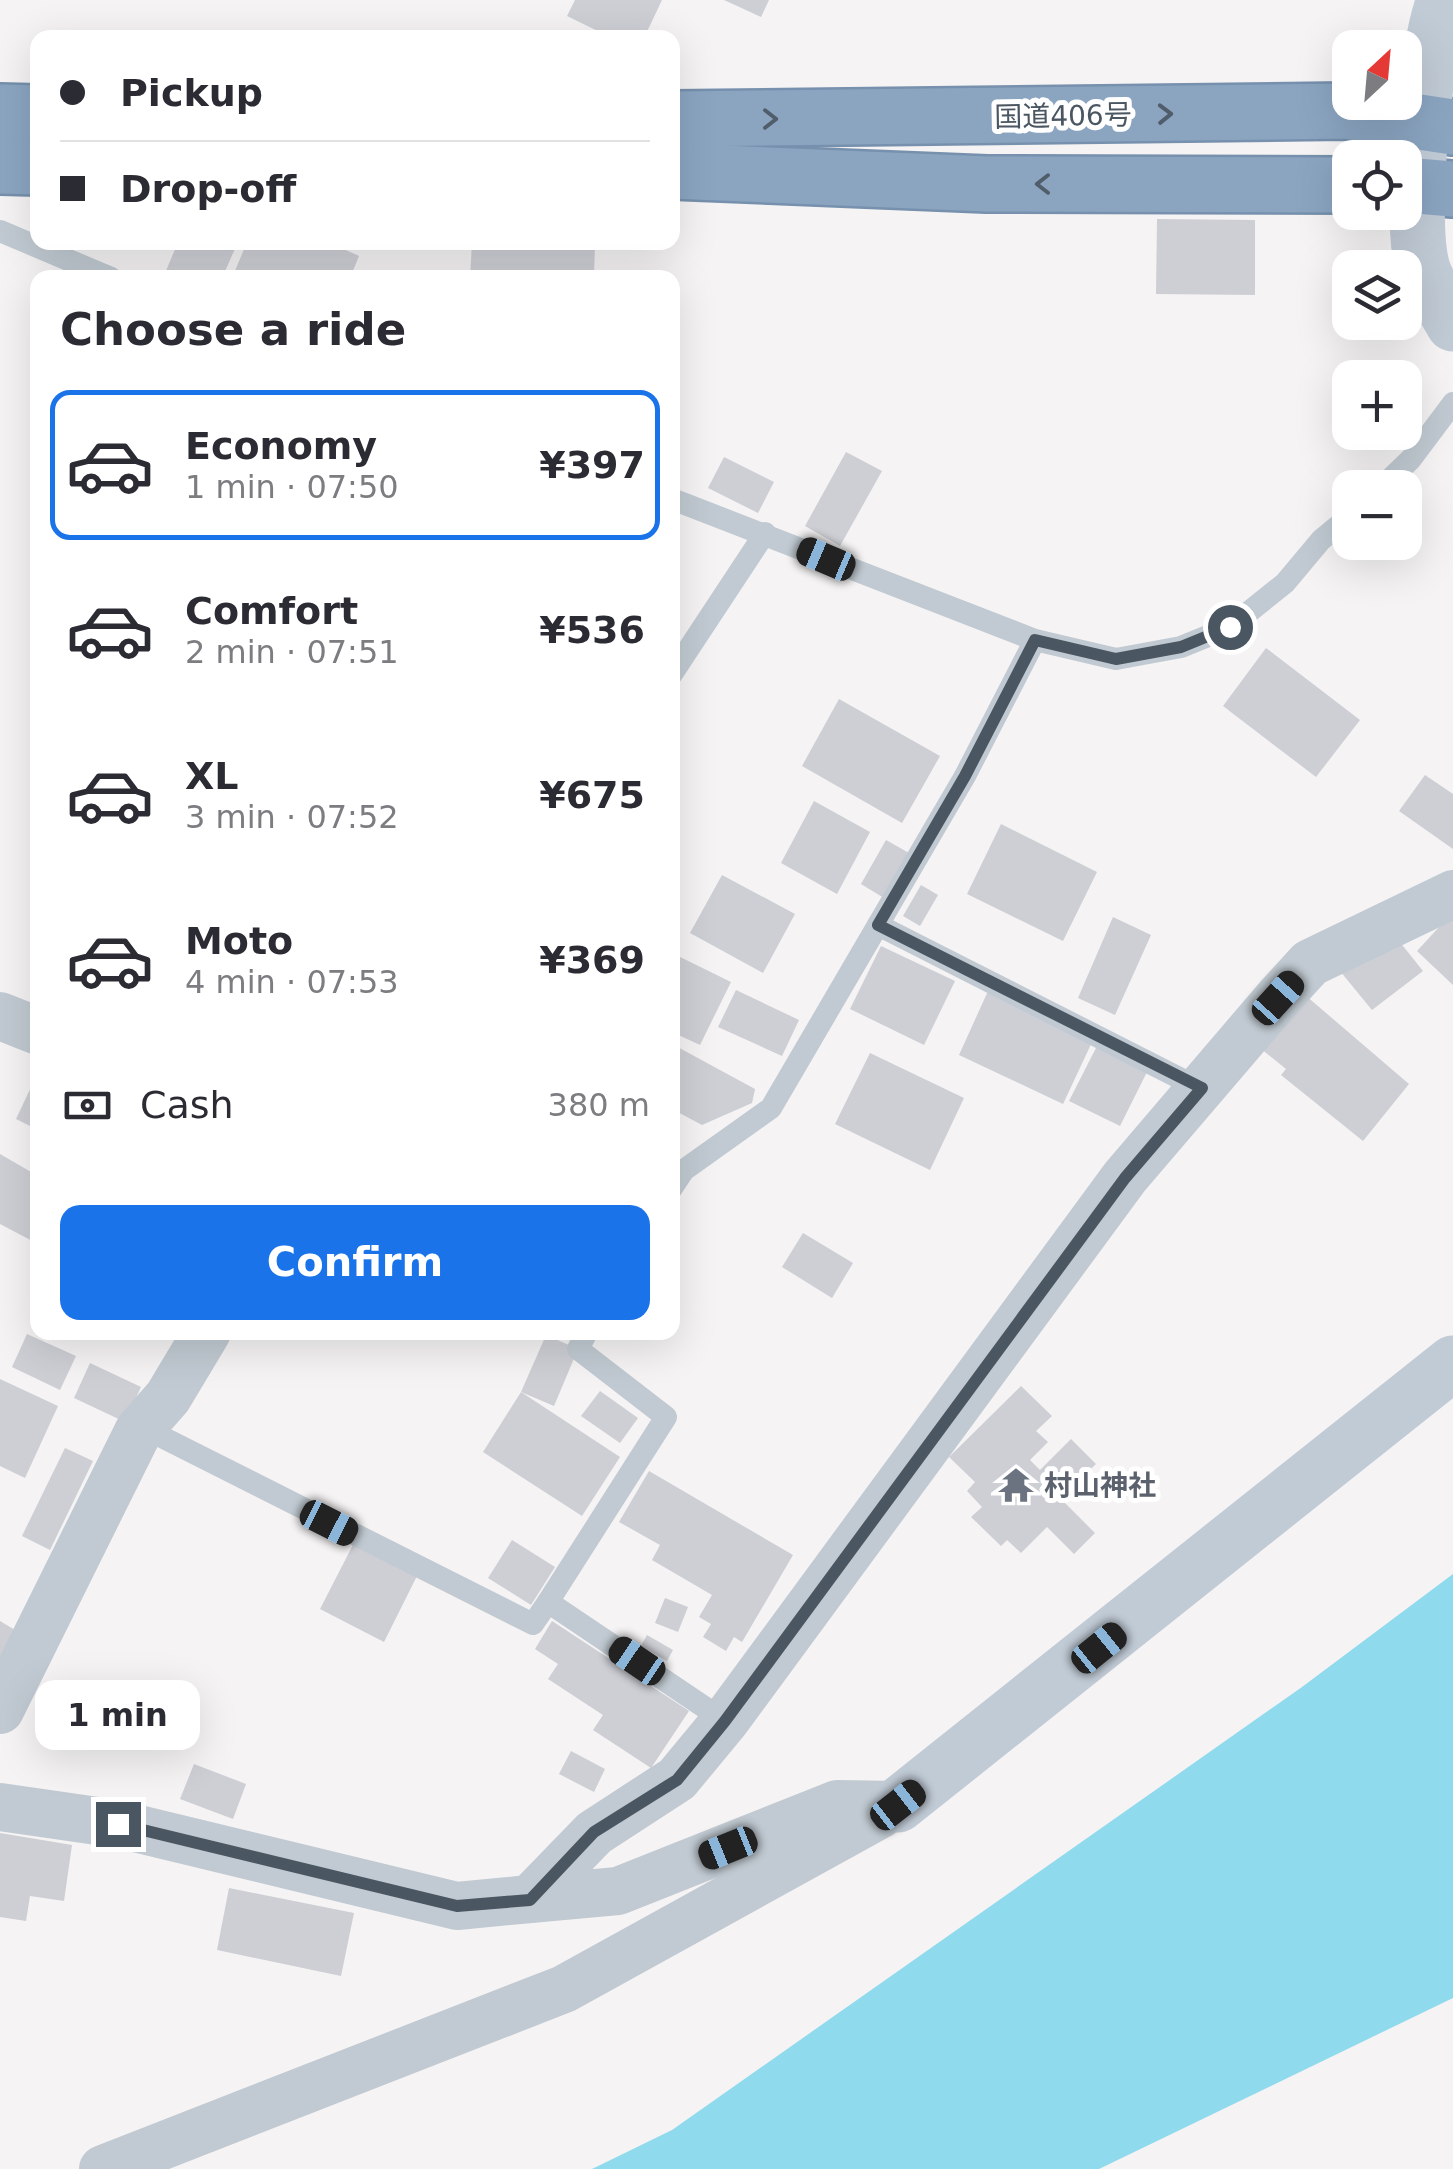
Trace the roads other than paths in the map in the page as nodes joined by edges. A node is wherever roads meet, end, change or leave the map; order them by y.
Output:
1 (1444, 0) edge
2 (0, 112) edge
3 (30, 113) edge
4 (680, 120) edge
5 (1438, 125) edge
6 (0, 166) edge
7 (30, 167) edge
8 (680, 171) edge
9 (1332, 184) edge
10 (1426, 186) edge
11 (0, 231) edge
12 (30, 244) edge
13 (45, 250) edge
14 (92, 270) edge
15 (1453, 324) edge
16 (1453, 404) edge
17 (1399, 470) edge
18 (680, 502) edge
19 (1332, 531) edge
20 (765, 533) junction
21 (1035, 640) junction
22 (680, 662) edge
23 (1453, 894) edge
24 (878, 925) junction
25 (0, 1016) edge
26 (30, 1028) edge
27 (1202, 1088) junction
28 (680, 1176) edge
29 (202, 1340) edge
30 (583, 1340) edge
31 (1453, 1363) edge
32 (142, 1427) junction
33 (548, 1602) junction
34 (0, 1710) edge
35 (725, 1721) junction
36 (898, 1805) junction
37 (0, 1807) edge
38 (530, 1900) junction
39 (103, 2169) edge

1 - 5 street
2 - 3 highway
4 -> 5 highway, 国道406号
5 - 10 street
6 - 7 highway
9 -> 8 highway
10 - 15 street
11 - 12 lane
13 - 14 lane
16 - 17 lane
18 - 20 lane
19 - 21 lane
20 - 21 lane
20 - 22 lane
21 - 24 lane
23 - 27 street
24 - 27 lane
24 - 28 lane
25 - 26 street
27 - 35 street
29 - 32 street
30 - 33 lane
31 - 36 street
32 - 33 lane
32 - 34 street
33 - 35 lane
35 - 38 street
36 - 38 street
36 - 39 street
37 - 38 street

